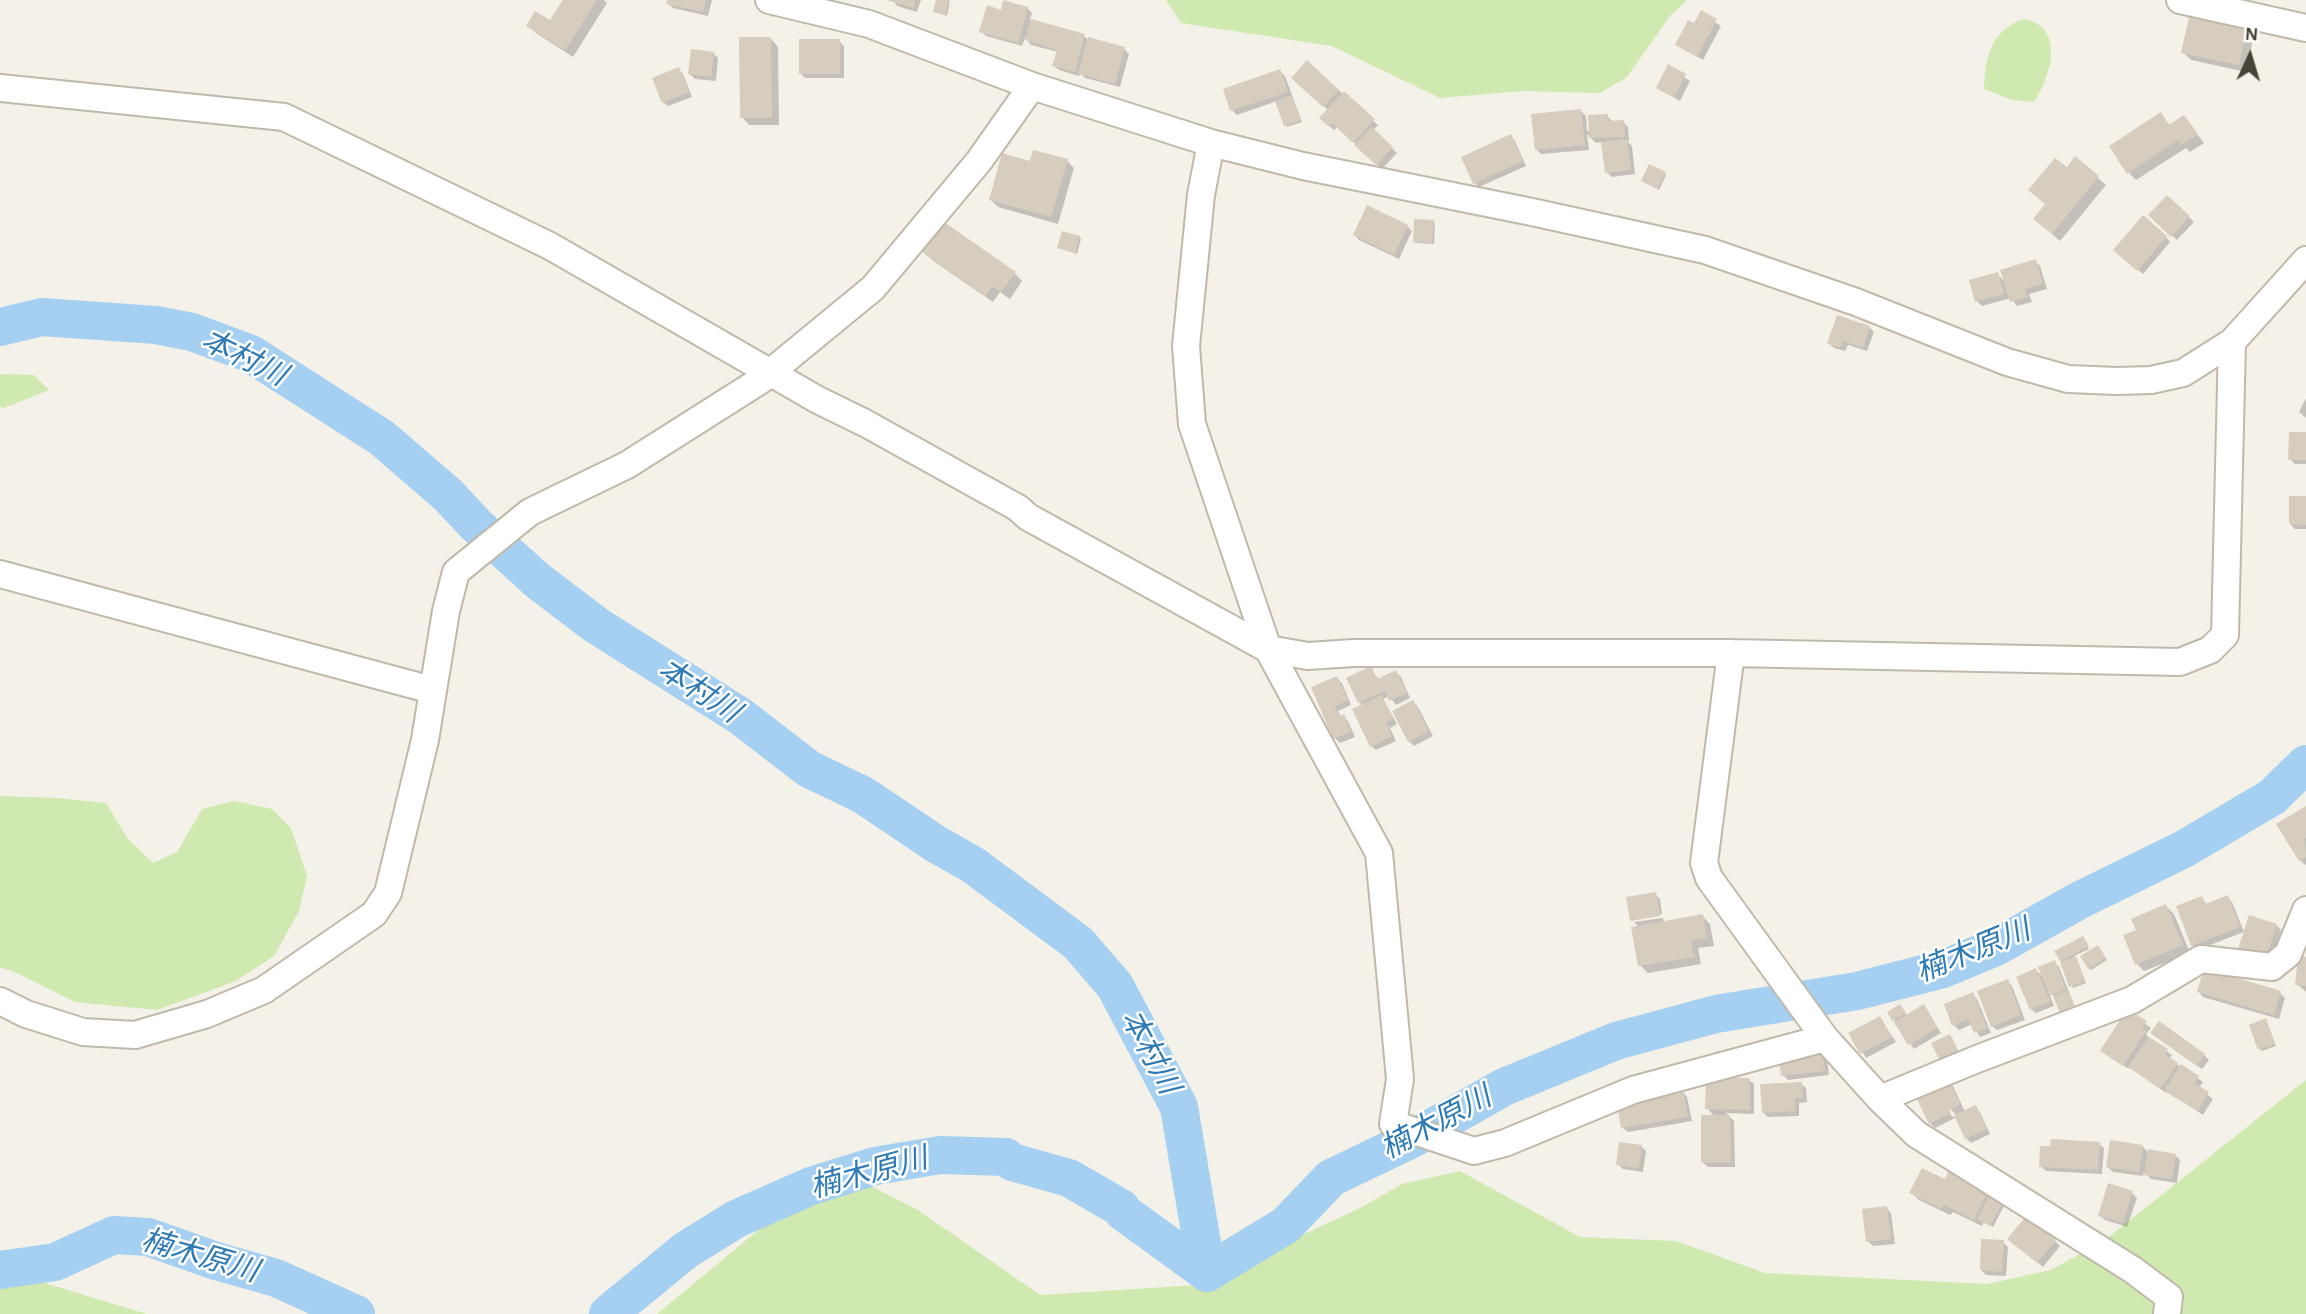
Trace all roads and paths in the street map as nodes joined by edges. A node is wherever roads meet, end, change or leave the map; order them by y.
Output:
1 (769, 0) edge
2 (2180, 0) edge
3 (2306, 28) edge
4 (1032, 86) junction
5 (0, 88) edge
6 (1211, 144) junction
7 (2306, 260) edge
8 (2232, 342) junction
9 (771, 372) junction
10 (0, 574) edge
11 (1268, 649) junction
12 (1731, 653) junction
13 (432, 690) junction
14 (2306, 910) edge
15 (0, 1000) edge
16 (1820, 1032) junction
17 (1880, 1099) junction
18 (2167, 1314) edge

1 - 4 street
2 - 3 street
4 - 6 street
4 - 9 street
5 - 9 street
6 - 8 street
6 - 11 street
7 - 8 street
8 - 12 street
9 - 11 street
9 - 13 street
10 - 13 street
11 - 12 street
11 - 16 street
12 - 16 street
13 - 15 street
14 - 17 street
16 - 17 street
17 - 18 street

